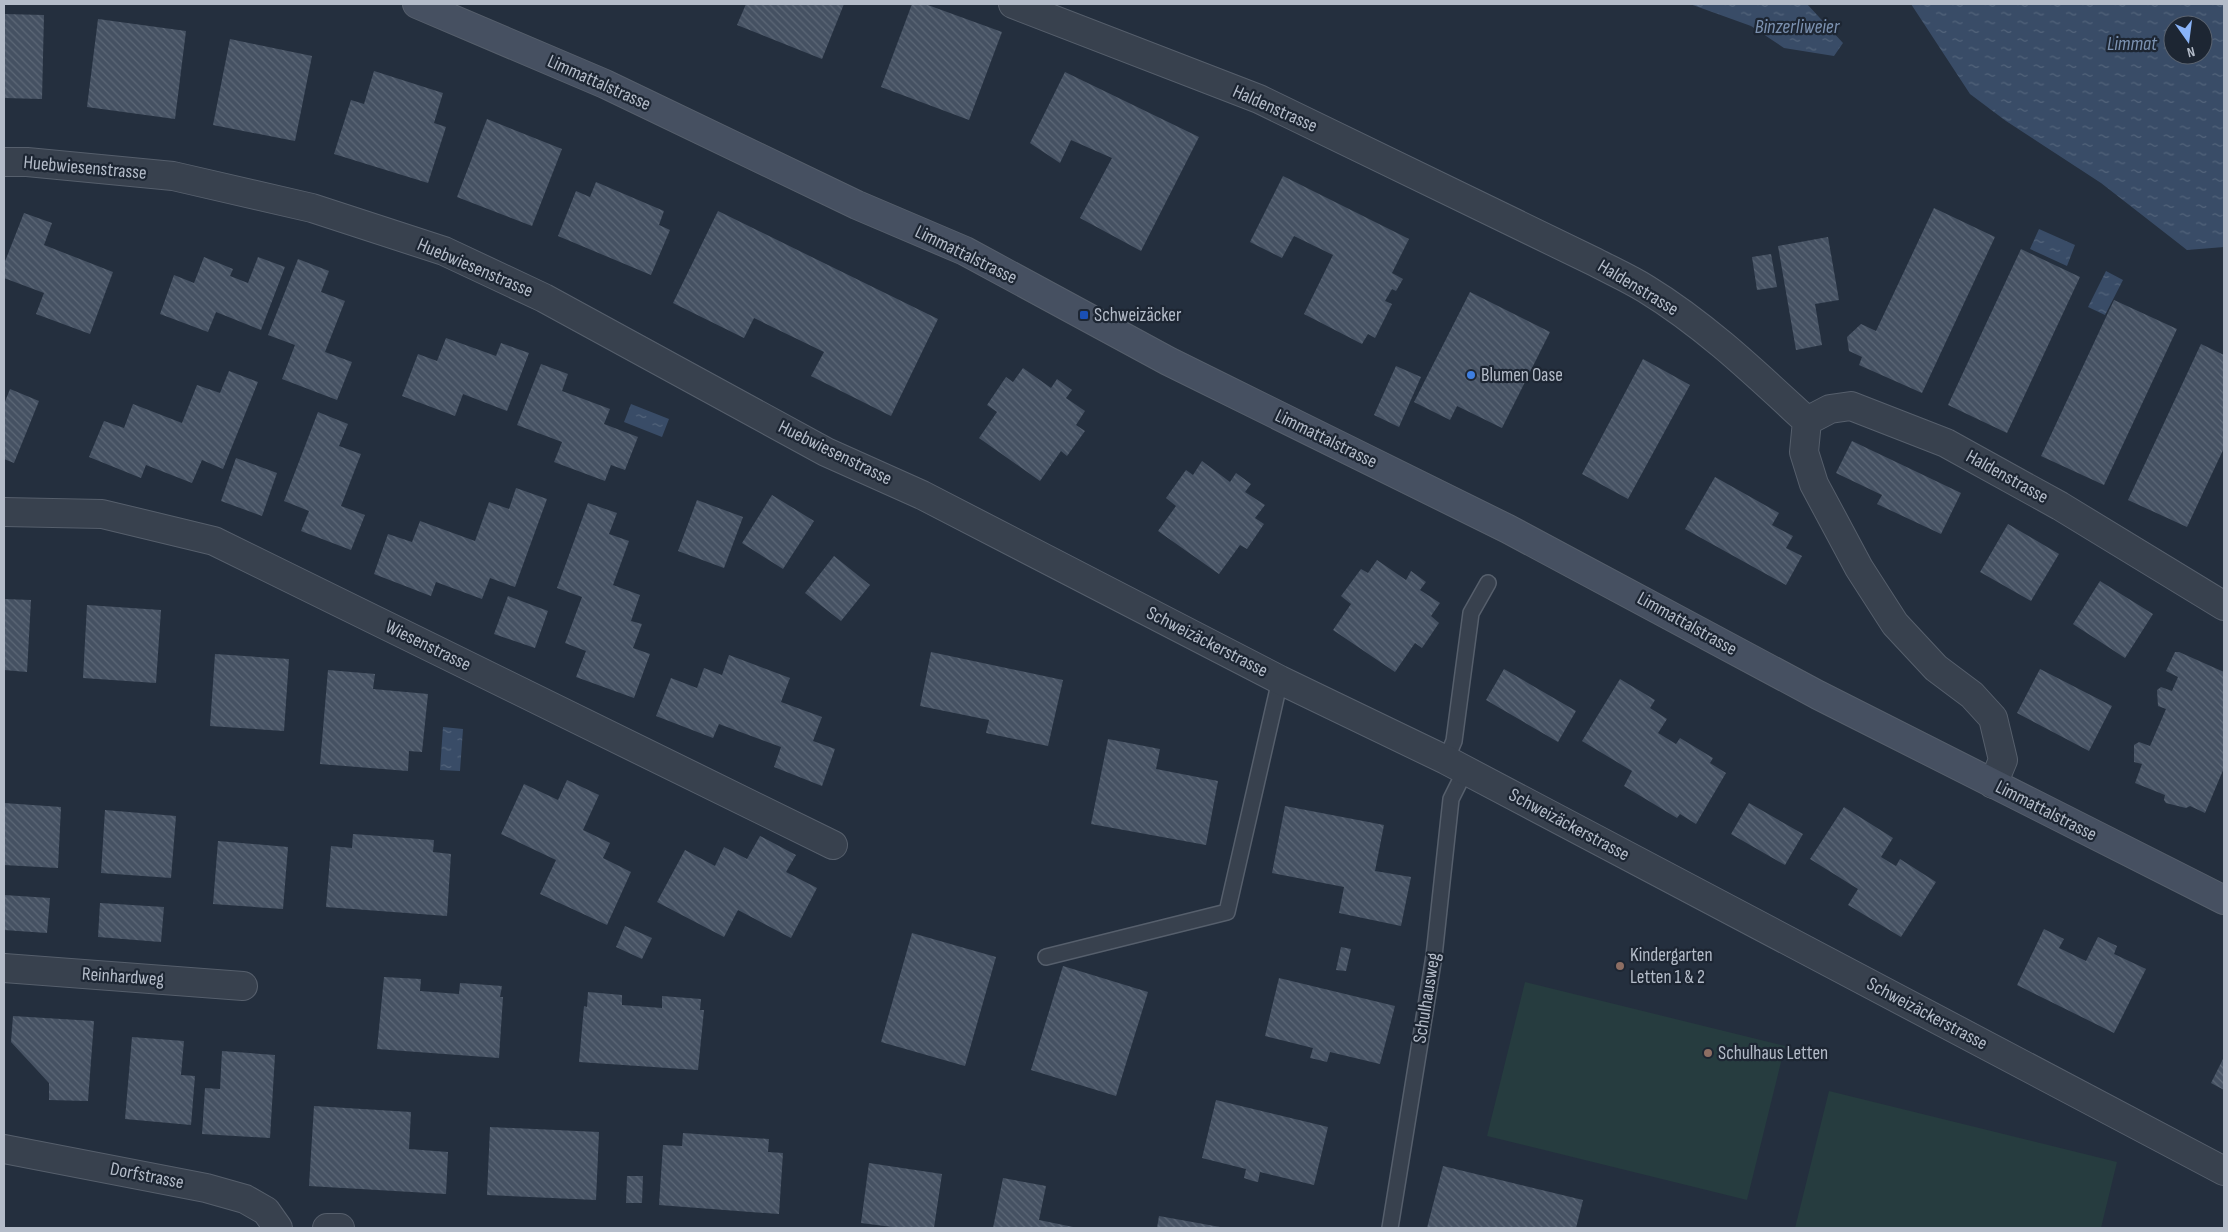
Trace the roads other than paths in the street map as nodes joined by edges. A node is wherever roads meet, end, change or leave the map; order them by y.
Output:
1 (417, 4) edge
2 (1013, 4) edge
3 (4, 162) edge
4 (1807, 421) junction
5 (909, 489) joint
6 (4, 512) edge
7 (1488, 583) dead end
8 (2224, 606) edge
9 (1280, 680) junction
10 (1456, 766) junction
11 (1993, 784) junction
12 (833, 845) dead end
13 (2224, 900) edge
14 (1046, 957) dead end
15 (4, 968) edge
16 (243, 986) dead end
17 (4, 1148) edge
18 (2224, 1171) edge
19 (278, 1228) edge
20 (327, 1228) edge
21 (340, 1228) edge
22 (1390, 1228) edge

1 - 11 main road, Limmattalstrasse
2 - 4 street, Haldenstrasse
3 - 5 street, Huebwiesenstrasse
4 - 8 street, Haldenstrasse
4 - 11 street
5 - 9 street, Schweizäckerstrasse
6 - 12 street, Wiesenstrasse
7 - 10 lane, Schulhausweg
9 - 10 street, Schweizäckerstrasse
9 - 14 lane
10 - 18 street, Schweizäckerstrasse
10 - 22 lane, Schulhausweg
11 - 13 main road, Limmattalstrasse
15 - 16 street, Reinhardweg
17 - 19 street, Dorfstrasse
20 - 21 street

